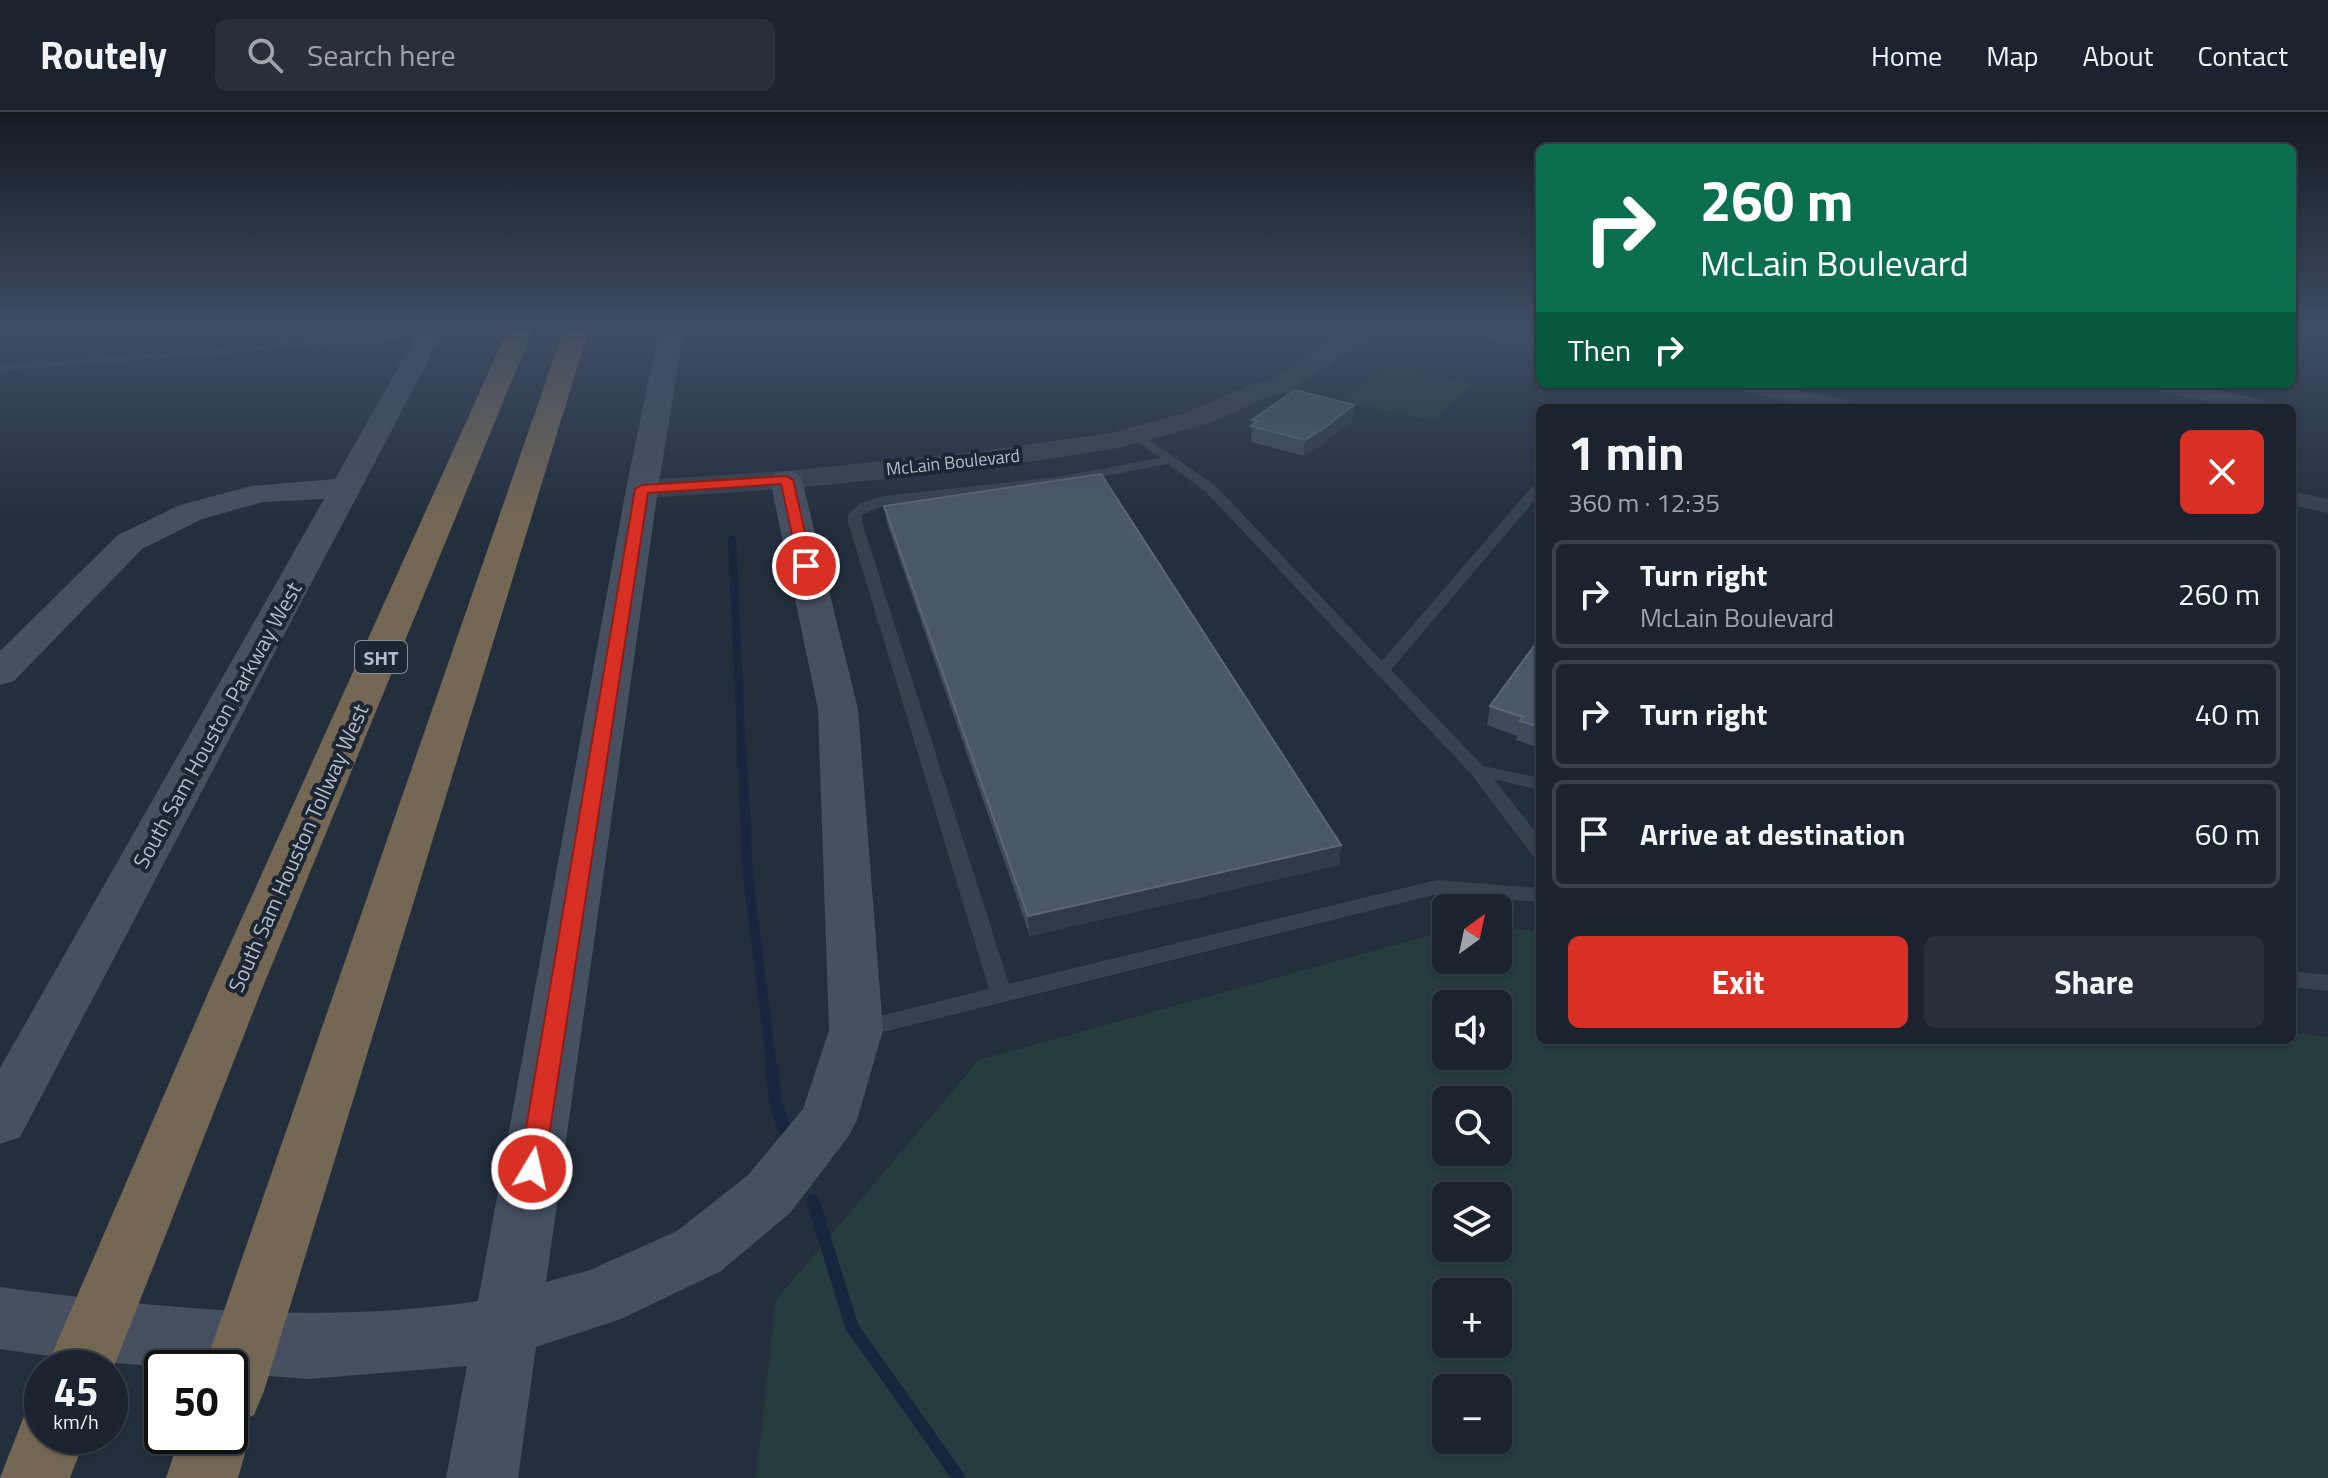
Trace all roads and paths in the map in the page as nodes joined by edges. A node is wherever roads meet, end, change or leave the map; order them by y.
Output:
1 (399, 393) edge
2 (485, 393) edge
3 (495, 393) edge
4 (557, 393) edge
5 (562, 393) edge
6 (660, 393) edge
7 (1254, 393) edge
8 (1778, 393) edge
9 (2204, 393) edge
10 (1832, 404) edge
11 (2249, 404) edge
12 (549, 417) junction
13 (1136, 435) junction
14 (472, 448) junction
15 (1167, 460) junction
16 (786, 480) junction
17 (348, 488) junction
18 (642, 489) junction
19 (1536, 491) edge
20 (2296, 499) edge
21 (2328, 506) edge
22 (1383, 670) junction
23 (0, 673) edge
24 (1477, 770) junction
25 (1536, 783) edge
26 (1536, 846) edge
27 (1536, 895) edge
28 (2296, 979) edge
29 (2328, 983) edge
30 (1001, 994) junction
31 (856, 1030) junction
32 (0, 1120) edge
33 (0, 1318) edge
34 (87, 1350) edge
35 (243, 1350) edge
36 (44, 1454) edge
37 (209, 1454) edge
38 (34, 1478) edge
39 (202, 1478) edge
40 (482, 1478) edge

1 - 17 main road, South Sam Houston Parkway West
2 - 14 highway
3 - 14 highway, South Sam Houston Tollway West / SHT
4 - 12 highway
5 - 12 highway
6 - 18 main road
7 - 13 street, McLain Boulevard
8 - 10 street
9 - 11 street
12 - 35 highway
13 - 15 lane
13 - 16 street, McLain Boulevard
14 - 34 highway, South Sam Houston Tollway West / SHT
15 - 22 lane
15 - 30 lane
16 - 18 street, McLain Boulevard
16 - 31 main road
17 - 23 main road
17 - 32 main road, South Sam Houston Parkway West
18 - 40 main road
19 - 22 lane
20 - 21 street
22 - 24 lane
24 - 25 lane
24 - 26 lane
27 - 30 lane
28 - 29 lane
30 - 31 lane
31 - 33 main road
36 - 38 highway
37 - 39 highway

